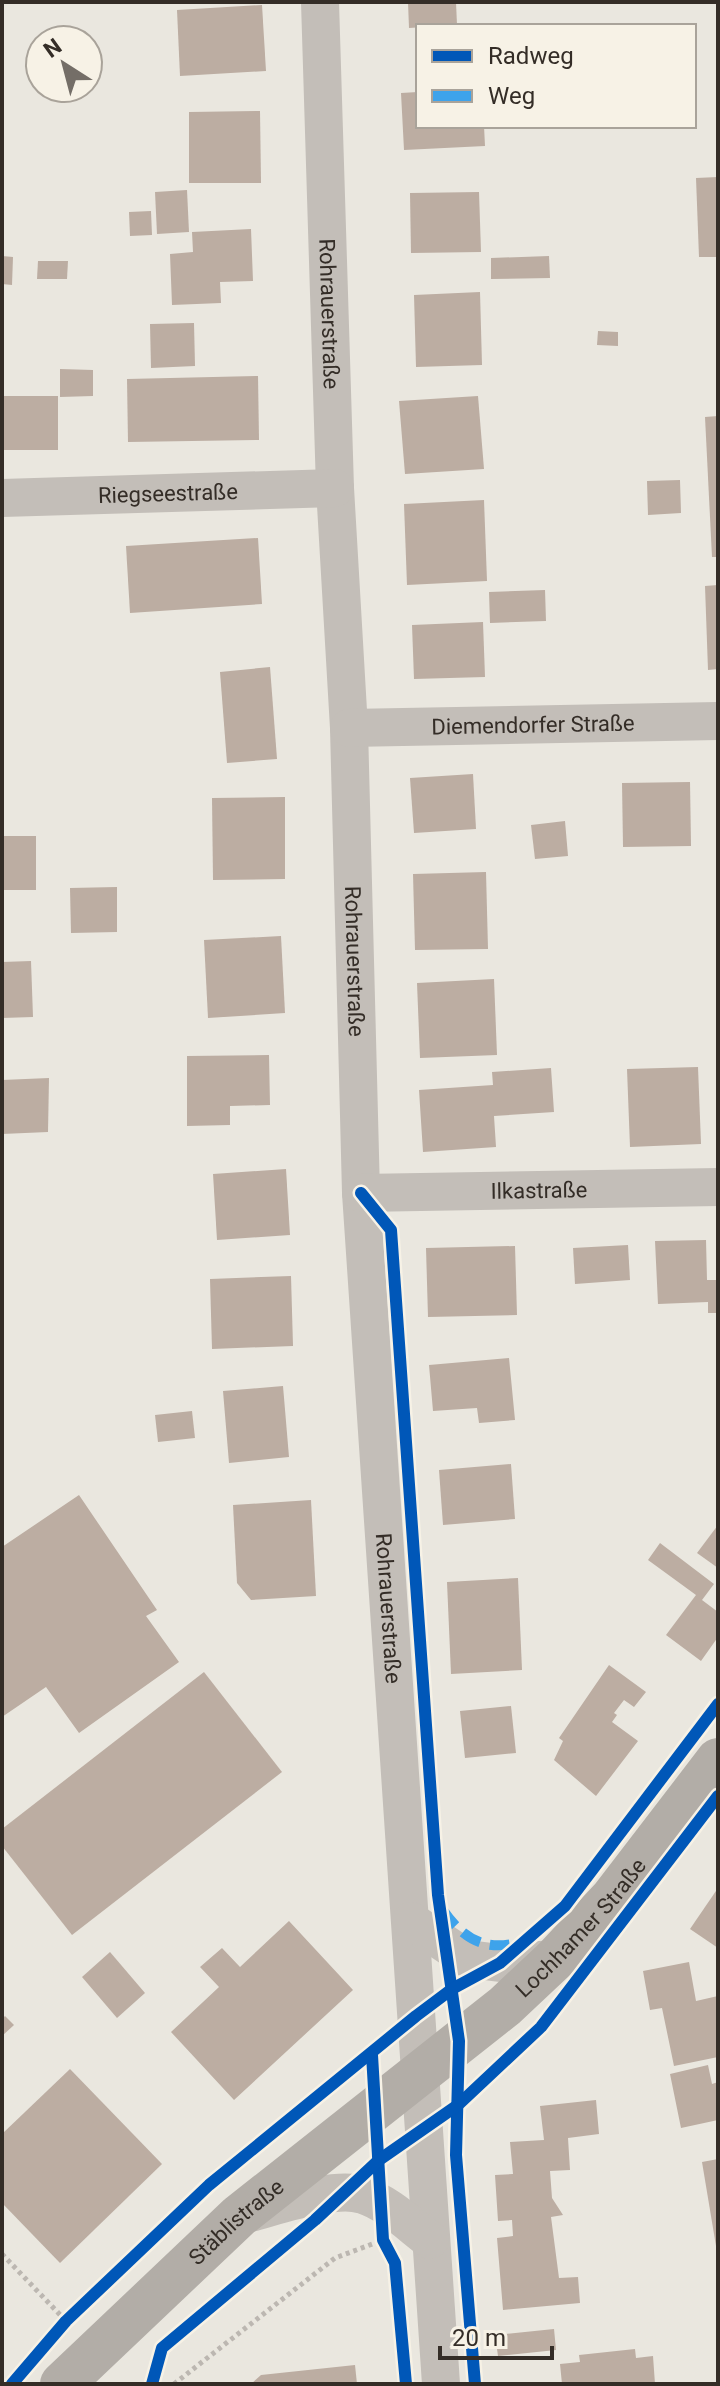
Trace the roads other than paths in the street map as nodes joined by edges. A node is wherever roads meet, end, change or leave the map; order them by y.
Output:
1 (320, 2) edge
2 (335, 488) junction
3 (2, 498) edge
4 (718, 721) edge
5 (349, 728) junction
6 (718, 1187) edge
7 (361, 1193) junction
8 (718, 1760) edge
9 (411, 1921) junction
10 (555, 1959) junction
11 (419, 2072) junction
12 (239, 2216) junction
13 (430, 2240) junction
14 (62, 2384) edge
15 (441, 2384) edge

1 - 2 street, Rohrauerstraße
2 - 3 street, Riegseestraße
2 - 5 street, Rohrauerstraße
4 - 5 street, Diemendorfer Straße
5 - 7 street, Rohrauerstraße
6 - 7 street, Ilkastraße
7 - 9 street, Rohrauerstraße
8 - 10 main road, Lochhamer Straße
9 - 10 street
9 - 11 street, Rohrauerstraße
10 - 11 main road, Lochhamer Straße
11 - 12 main road, Stäblistraße
11 - 13 street, Rohrauerstraße
12 - 13 street
12 - 14 main road, Stäblistraße
13 - 15 street, Rohrauerstraße

